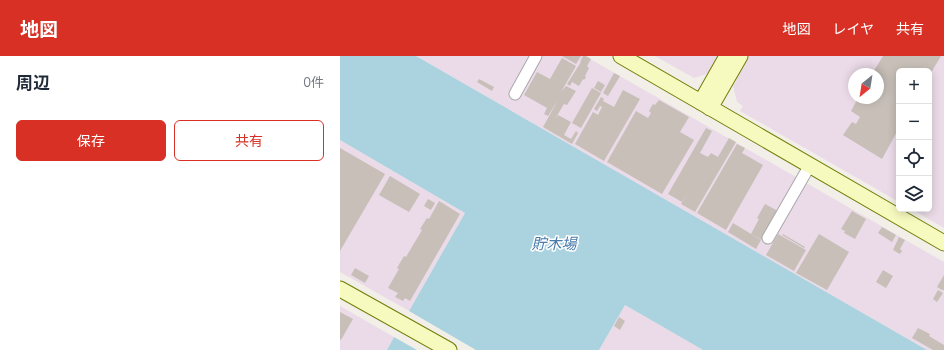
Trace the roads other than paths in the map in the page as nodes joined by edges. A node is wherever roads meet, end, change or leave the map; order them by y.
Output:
1 (536, 56) edge
2 (621, 56) edge
3 (727, 56) edge
4 (740, 56) edge
5 (514, 94) dead end
6 (706, 105) junction
7 (810, 165) junction
8 (768, 238) dead end
9 (944, 243) edge
10 (340, 289) edge
11 (449, 350) edge

1 - 5 street
2 - 6 street
3 - 6 street
4 - 6 street
6 - 7 street
7 - 8 street
7 - 9 street
10 - 11 street

